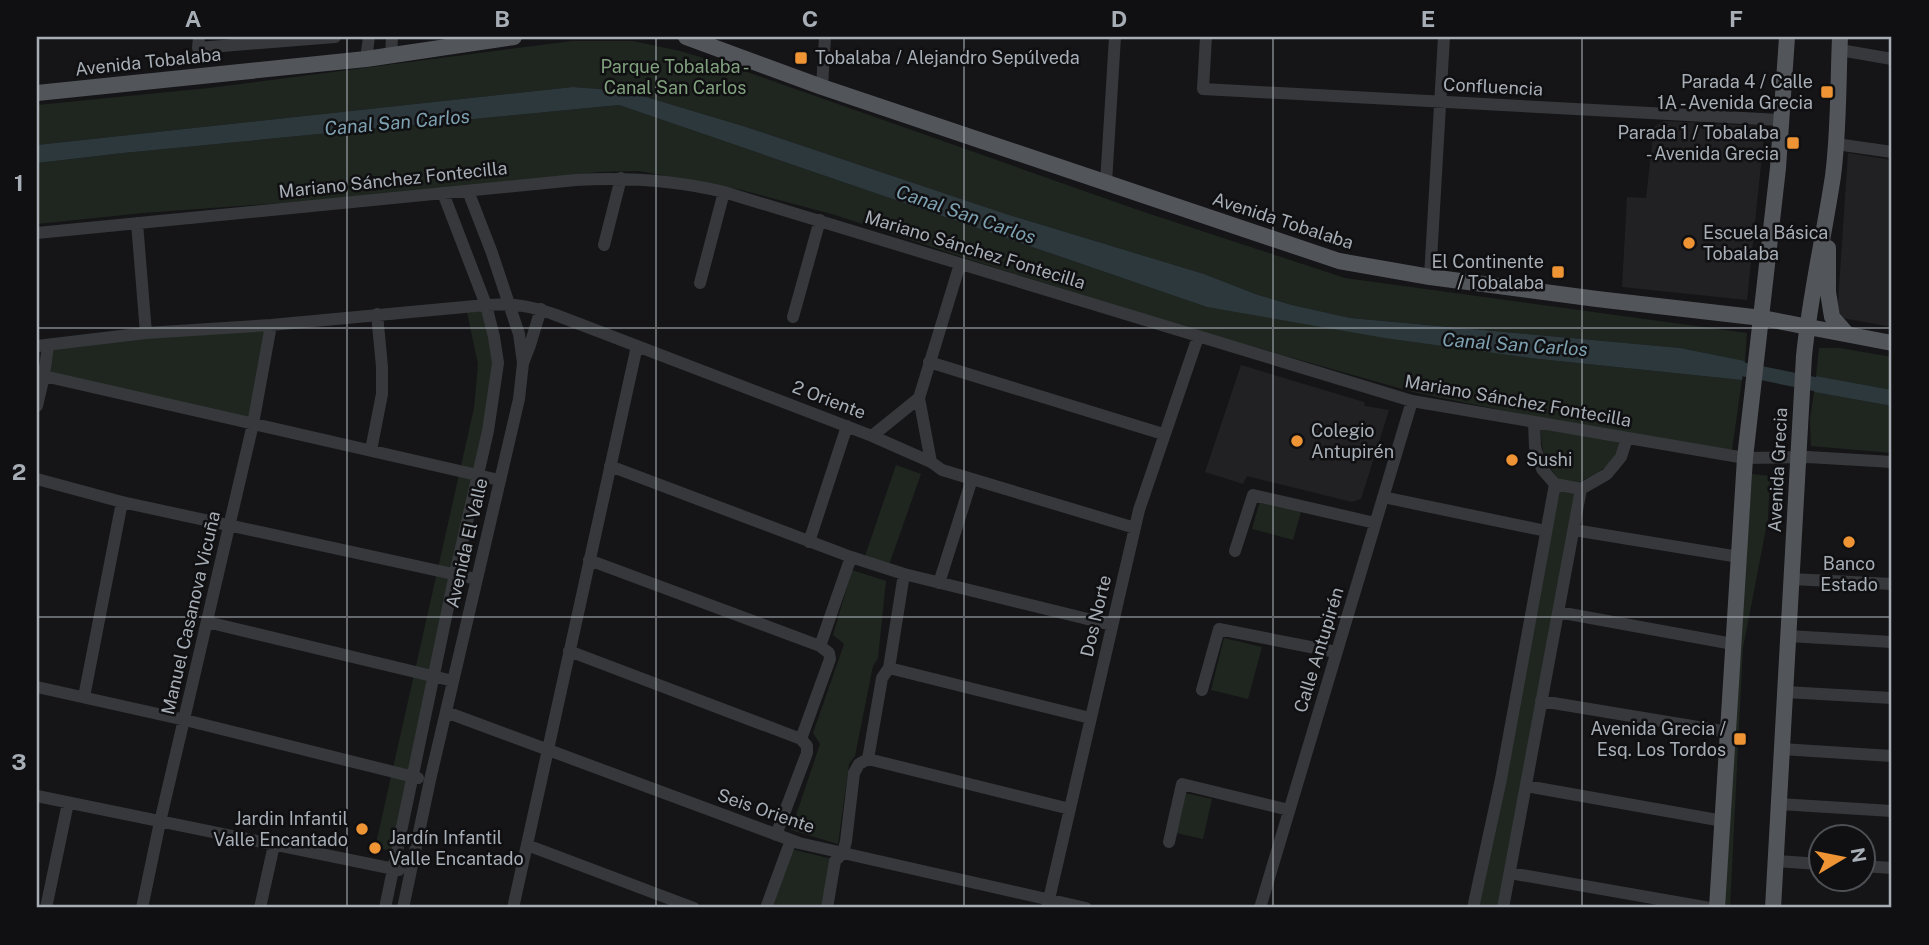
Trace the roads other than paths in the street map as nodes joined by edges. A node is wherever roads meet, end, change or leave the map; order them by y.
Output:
1 (334, 37) edge
2 (369, 37) edge
3 (392, 37) edge
4 (514, 37) edge
5 (686, 37) edge
6 (825, 37) edge
7 (1115, 37) edge
8 (1206, 37) edge
9 (1444, 37) edge
10 (1787, 37) edge
11 (199, 42) edge
12 (1840, 43) edge
13 (391, 56) junction
14 (1892, 59) edge
15 (366, 60) junction
16 (822, 87) junction
17 (37, 93) edge
18 (1440, 102) junction
19 (1781, 120) junction
20 (1836, 144) junction
21 (1892, 152) edge
22 (1833, 176) junction
23 (621, 178) junction
24 (1106, 183) junction
25 (468, 191) junction
26 (724, 192) junction
27 (443, 193) junction
28 (820, 220) junction
29 (137, 223) junction
30 (37, 233) edge
31 (604, 245) dead end
32 (960, 264) junction
33 (1430, 277) junction
34 (700, 283) dead end
35 (510, 303) junction
36 (486, 305) junction
37 (541, 309) junction
38 (377, 314) junction
39 (793, 317) dead end
40 (1762, 318) junction
41 (271, 325) junction
42 (1807, 327) junction
43 (146, 333) junction
44 (1847, 334) junction
45 (1198, 337) junction
46 (1892, 343) edge
47 (42, 345) edge
48 (637, 345) junction
49 (929, 362) junction
50 (523, 363) junction
51 (44, 376) junction
52 (919, 398) junction
53 (1412, 401) junction
54 (37, 406) edge
55 (1534, 422) junction
56 (253, 424) junction
57 (847, 426) junction
58 (1164, 434) junction
59 (872, 436) junction
60 (1627, 438) junction
61 (370, 450) junction
62 (1798, 457) junction
63 (1745, 458) junction
64 (931, 462) junction
65 (1892, 462) edge
66 (610, 466) junction
67 (478, 476) junction
68 (37, 479) edge
69 (972, 479) junction
70 (499, 480) junction
71 (1555, 484) junction
72 (1581, 489) junction
73 (1383, 497) junction
74 (122, 502) junction
75 (1375, 523) junction
76 (229, 524) junction
77 (1135, 528) junction
78 (1574, 530) junction
79 (1546, 531) junction
80 (809, 541) junction
81 (1235, 551) dead end
82 (851, 557) junction
83 (1739, 557) junction
84 (589, 560) junction
85 (455, 574) junction
86 (904, 574) junction
87 (476, 579) junction
88 (1791, 579) junction
89 (939, 583) junction
90 (1892, 584) edge
91 (1558, 612) junction
92 (207, 622) junction
93 (1112, 625) junction
94 (1788, 636) junction
95 (1892, 642) edge
96 (1734, 644) junction
97 (820, 646) junction
98 (569, 651) junction
99 (1336, 652) junction
100 (889, 668) junction
101 (434, 677) junction
102 (453, 681) junction
103 (37, 687) edge
104 (1202, 690) dead end
105 (1785, 692) junction
106 (84, 697) junction
107 (1892, 698) edge
108 (1541, 701) junction
109 (446, 712) junction
110 (1090, 718) junction
111 (185, 720) junction
112 (1728, 732) junction
113 (801, 739) junction
114 (548, 749) junction
115 (1782, 749) junction
116 (1892, 756) edge
117 (868, 759) junction
118 (411, 776) junction
119 (430, 780) junction
120 (1526, 786) junction
121 (37, 796) edge
122 (68, 803) junction
123 (1779, 804) junction
124 (1070, 809) junction
125 (1289, 810) junction
126 (1892, 811) edge
127 (1723, 821) junction
128 (160, 822) junction
129 (776, 835) junction
130 (791, 840) junction
131 (1168, 842) dead end
132 (274, 845) junction
133 (527, 845) junction
134 (843, 853) junction
135 (1776, 861) junction
136 (1806, 863) edge
137 (393, 869) junction
138 (410, 872) junction
139 (1510, 873) junction
140 (1048, 904) edge
141 (46, 908) edge
142 (142, 908) edge
143 (260, 908) edge
144 (384, 908) edge
145 (403, 908) edge
146 (513, 908) edge
147 (694, 908) edge
148 (766, 908) edge
149 (827, 908) edge
150 (1086, 908) edge
151 (1260, 908) edge
152 (1473, 908) edge
153 (1503, 908) edge
154 (1710, 908) edge
155 (1717, 908) edge
156 (1773, 908) edge

1 - 11 street, Avenida Tobalaba
2 - 15 street
3 - 13 street
4 - 13 main road, Avenida Tobalaba
5 - 16 main road, Avenida Tobalaba
6 - 16 street
7 - 24 street
8 - 18 street, Confluencia
9 - 18 street
10 - 19 main road, Avenida Grecia
12 - 14 street
12 - 20 main road, Avenida Grecia
13 - 15 main road, Avenida Tobalaba
15 - 17 main road, Avenida Tobalaba
16 - 24 main road, Avenida Tobalaba
18 - 19 street, Confluencia
18 - 33 street
19 - 40 main road, Avenida Grecia
20 - 21 street
20 - 22 main road, Avenida Grecia
22 - 42 main road, Avenida Grecia
22 - 44 main road
23 - 25 street, Mariano Sánchez Fontecilla
23 - 26 street, Mariano Sánchez Fontecilla
23 - 31 street
24 - 33 main road, Avenida Tobalaba
25 - 27 street, Mariano Sánchez Fontecilla
25 - 35 street, Avenida El Valle
26 - 28 street, Mariano Sánchez Fontecilla
26 - 34 street
27 - 29 street, Mariano Sánchez Fontecilla
27 - 36 street, Avenida El Valle
28 - 32 street, Mariano Sánchez Fontecilla
28 - 39 street
29 - 30 street, Mariano Sánchez Fontecilla
29 - 43 street
32 - 45 street, Mariano Sánchez Fontecilla
32 - 49 street
33 - 40 main road, Avenida Tobalaba
35 - 36 street, 2 Oriente
35 - 37 street, 2 Oriente
35 - 50 street, Avenida El Valle
36 - 38 street, 2 Oriente
36 - 67 street, Avenida El Valle
37 - 48 street, 2 Oriente
37 - 50 street
38 - 41 street, 2 Oriente
38 - 61 street
40 - 42 main road, Avenida Tobalaba
40 - 63 main road, Avenida Grecia
41 - 43 street, 2 Oriente
41 - 56 street, Manuel Casanova Vicuña
42 - 44 main road, Avenida Tobalaba
42 - 62 main road, Avenida Grecia
43 - 47 street, 2 Oriente
44 - 46 main road, Avenida Tobalaba
45 - 53 street, Mariano Sánchez Fontecilla
45 - 58 street, Dos Norte
47 - 51 street
48 - 57 street, 2 Oriente
48 - 66 street
49 - 52 street
49 - 58 street
50 - 70 street, Avenida El Valle
51 - 54 street
51 - 56 street
52 - 59 street
52 - 64 street
53 - 55 street, Mariano Sánchez Fontecilla
53 - 73 street, Calle Antupirén
55 - 60 street, Mariano Sánchez Fontecilla
55 - 71 street
56 - 61 street
56 - 76 street, Manuel Casanova Vicuña
57 - 59 street, 2 Oriente
57 - 80 street
58 - 77 street, Dos Norte
59 - 64 street, 2 Oriente
60 - 63 street, Mariano Sánchez Fontecilla
60 - 72 street
61 - 67 street
62 - 63 street, Mariano Sánchez Fontecilla
62 - 65 street, Mariano Sánchez Fontecilla
62 - 88 main road, Avenida Grecia
63 - 83 main road, Avenida Grecia
64 - 69 street, 2 Oriente
66 - 80 street
66 - 84 street
67 - 70 street
67 - 85 street, Avenida El Valle
68 - 74 street
69 - 77 street, 2 Oriente
69 - 89 street
70 - 87 street, Avenida El Valle
71 - 72 street
71 - 79 street
72 - 78 street
73 - 75 street, Calle Antupirén
73 - 79 street
74 - 76 street
74 - 106 street
75 - 81 street
75 - 99 street, Calle Antupirén
76 - 85 street
76 - 92 street, Manuel Casanova Vicuña
77 - 93 street, Dos Norte
78 - 83 street
78 - 91 street
79 - 152 street
80 - 82 street
82 - 86 street
82 - 97 street
83 - 96 main road, Avenida Grecia
84 - 97 street
84 - 98 street
85 - 87 street
85 - 101 street, Avenida El Valle
86 - 89 street
86 - 100 street
87 - 102 street, Avenida El Valle
88 - 90 street
88 - 94 main road, Avenida Grecia
89 - 93 street
91 - 96 street
91 - 108 street
92 - 101 street
92 - 111 street, Manuel Casanova Vicuña
93 - 110 street, Dos Norte
94 - 95 street
94 - 105 main road, Avenida Grecia
96 - 112 main road, Avenida Grecia
97 - 113 street
98 - 113 street
98 - 114 street
99 - 104 street
99 - 125 street, Calle Antupirén
100 - 110 street
100 - 117 street
101 - 102 street
101 - 118 street, Avenida El Valle
102 - 109 street, Avenida El Valle
103 - 106 street
105 - 107 street
105 - 115 main road, Avenida Grecia
106 - 111 street
108 - 112 street
108 - 120 street
109 - 114 street, Seis Oriente
109 - 119 street, Avenida El Valle
110 - 124 street, Dos Norte
111 - 118 street
111 - 128 street, Manuel Casanova Vicuña
112 - 127 main road, Avenida Grecia
113 - 129 street
114 - 129 street, Seis Oriente
114 - 133 street
115 - 116 street
115 - 123 main road, Avenida Grecia
117 - 124 street
117 - 134 street
118 - 119 street
118 - 137 street, Avenida El Valle
119 - 138 street, Avenida El Valle
120 - 127 street
120 - 139 street
121 - 122 street
122 - 128 street
122 - 141 street
123 - 126 street
123 - 135 main road, Avenida Grecia
124 - 140 street, Dos Norte
125 - 131 street
125 - 151 street, Calle Antupirén
127 - 155 main road, Avenida Grecia
128 - 132 street
128 - 142 street, Manuel Casanova Vicuña
129 - 130 street, Seis Oriente
130 - 134 street, Seis Oriente
130 - 148 street
132 - 137 street
132 - 143 street
133 - 146 street
133 - 147 street
134 - 140 street, Seis Oriente
134 - 149 street
135 - 136 street
135 - 156 main road, Avenida Grecia
137 - 138 street
137 - 144 street, Avenida El Valle
138 - 145 street, Avenida El Valle
139 - 153 street
139 - 154 street
140 - 150 street, Seis Oriente

